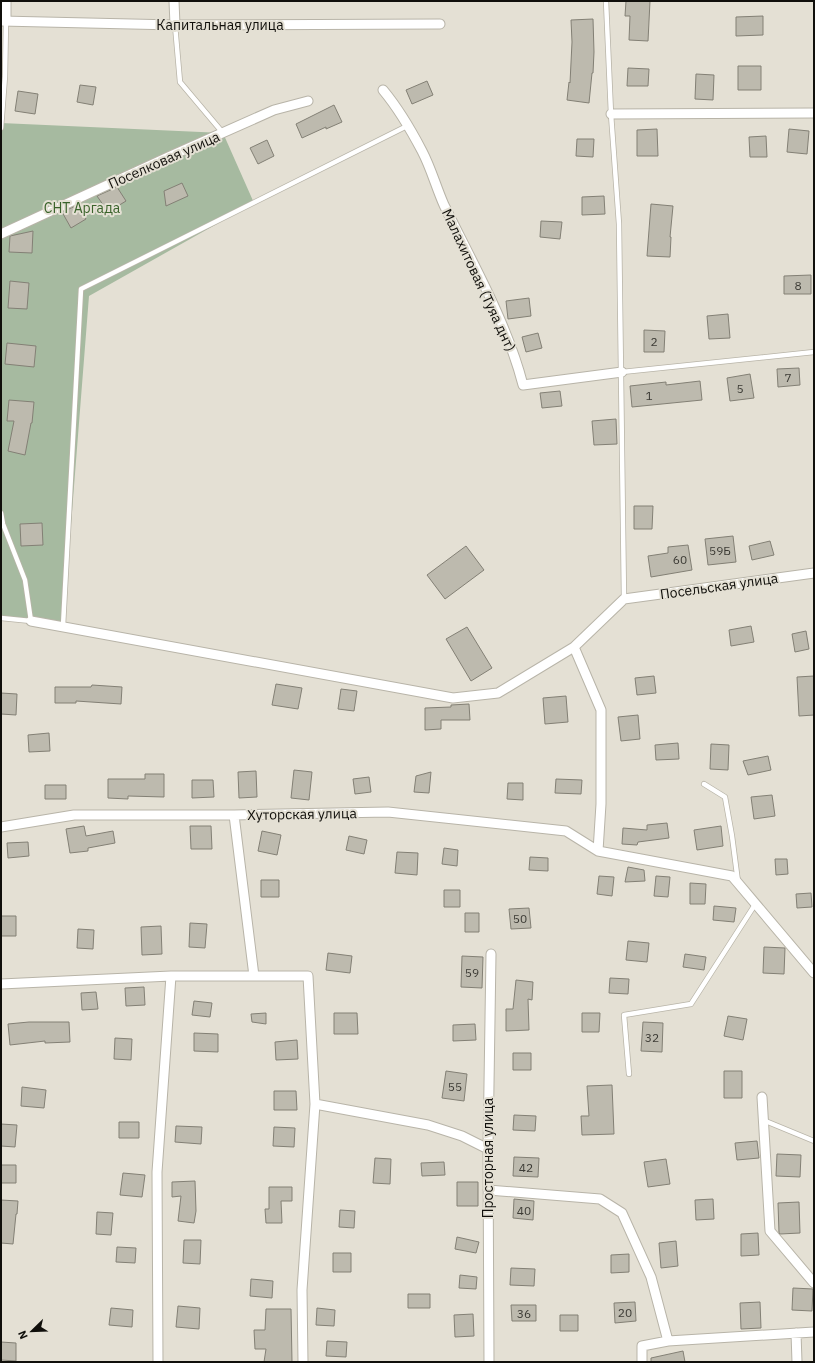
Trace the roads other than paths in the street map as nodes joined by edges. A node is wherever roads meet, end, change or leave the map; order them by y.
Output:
1 (6, 1) edge
2 (174, 1) edge
3 (606, 1) edge
4 (3, 21) edge
5 (440, 24) dead end
6 (174, 25) junction
7 (383, 90) dead end
8 (308, 101) dead end
9 (814, 113) edge
10 (610, 114) junction
11 (407, 126) junction
12 (1, 128) edge
13 (223, 133) junction
14 (1, 234) edge
15 (814, 352) edge
16 (622, 372) junction
17 (1, 513) edge
18 (814, 573) edge
19 (624, 599) junction
20 (1, 618) edge
21 (31, 621) junction
22 (63, 626) junction
23 (574, 647) junction
24 (704, 784) dead end
25 (234, 815) junction
26 (1, 827) edge
27 (598, 852) junction
28 (739, 884) junction
29 (756, 903) junction
30 (491, 954) dead end
31 (814, 973) edge
32 (171, 976) junction
33 (254, 976) junction
34 (1, 984) edge
35 (629, 1074) dead end
36 (762, 1097) dead end
37 (315, 1104) junction
38 (763, 1120) junction
39 (814, 1141) edge
40 (488, 1149) junction
41 (488, 1190) junction
42 (814, 1283) edge
43 (814, 1332) edge
44 (796, 1333) junction
45 (668, 1342) junction
46 (158, 1362) edge
47 (303, 1362) edge
48 (488, 1362) edge
49 (642, 1362) edge
50 (797, 1362) edge

1 - 4 street
2 - 6 street
3 - 10 lane
4 - 6 street, Капитальная улица
4 - 12 lane
5 - 6 street, Капитальная улица
6 - 13 lane
7 - 11 street, Малахитовая (Туяа днт)
8 - 13 street, Поселковая улица
9 - 10 street
10 - 16 lane
11 - 16 street, Малахитовая (Туяа днт)
11 - 22 lane
13 - 14 street, Поселковая улица
15 - 16 lane
16 - 19 lane
17 - 21 lane
18 - 19 street, Посельская улица
19 - 23 street
20 - 21 lane
21 - 22 street
22 - 23 street
23 - 27 street
24 - 28 lane
25 - 26 street, Хуторская улица
25 - 27 street, Хуторская улица
25 - 33 street
27 - 28 street
28 - 29 street
29 - 31 street
29 - 35 lane
30 - 40 street, Просторная улица
32 - 33 street
32 - 34 street
32 - 46 street
33 - 37 street
36 - 38 street
37 - 40 street
37 - 47 street
38 - 39 lane
38 - 42 street
40 - 41 street, Просторная улица
41 - 45 street
41 - 48 street, Просторная улица
43 - 44 street
44 - 45 street
44 - 50 street
45 - 49 street

